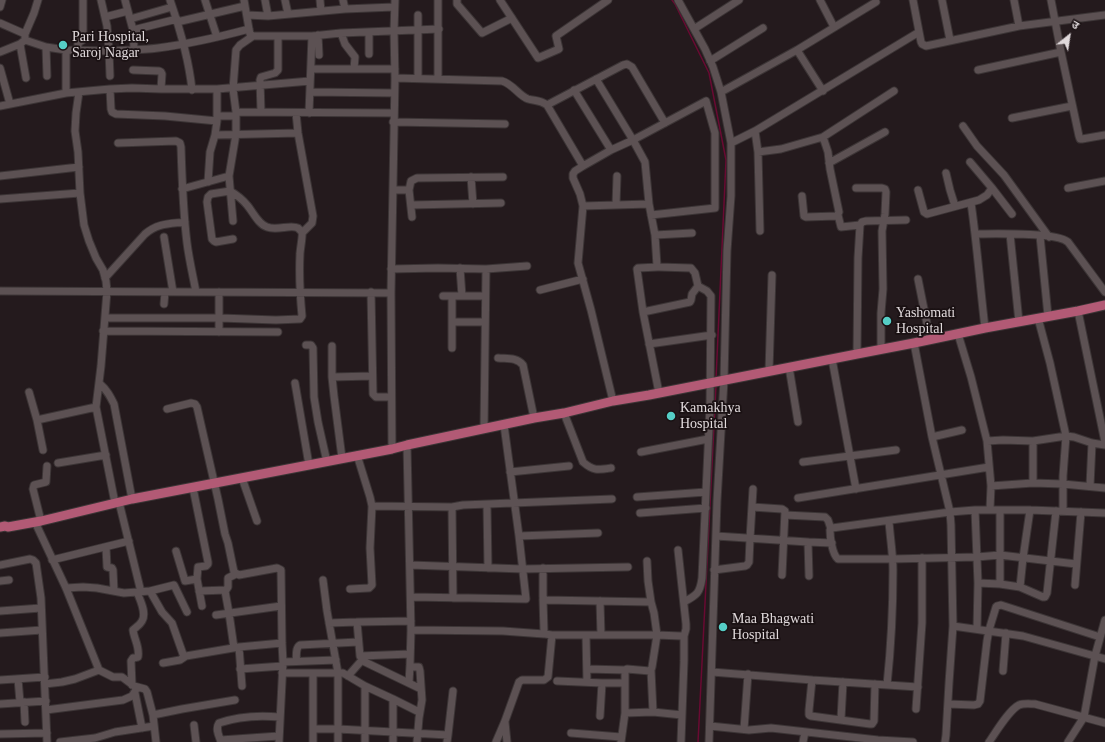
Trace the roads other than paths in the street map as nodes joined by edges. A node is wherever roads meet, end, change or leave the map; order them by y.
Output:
1 (2, 0) edge
2 (38, 0) edge
3 (83, 0) edge
4 (101, 0) edge
5 (125, 0) edge
6 (205, 0) edge
7 (265, 0) edge
8 (286, 0) edge
9 (320, 0) edge
10 (343, 0) edge
11 (374, 0) edge
12 (438, 0) edge
13 (457, 0) edge
14 (500, 0) edge
15 (608, 0) edge
16 (678, 0) edge
17 (739, 0) edge
18 (820, 0) edge
19 (912, 0) edge
20 (942, 0) edge
21 (1014, 0) edge
22 (1051, 0) edge
23 (876, 2) dead end
24 (245, 3) edge
25 (171, 4) edge
26 (394, 4) edge
27 (0, 7) edge
28 (375, 8) junction
29 (345, 9) junction
30 (128, 11) junction
31 (321, 11) junction
32 (210, 14) junction
33 (288, 14) junction
34 (247, 15) junction
35 (418, 15) dead end
36 (1105, 15) edge
37 (268, 16) junction
38 (105, 17) junction
39 (512, 18) junction
40 (130, 19) junction
41 (177, 20) junction
42 (1055, 21) junction
43 (0, 23) edge
44 (1019, 26) junction
45 (834, 27) junction
46 (763, 28) dead end
47 (249, 29) junction
48 (439, 29) junction
49 (694, 29) junction
50 (133, 30) junction
51 (418, 30) junction
52 (394, 31) junction
53 (919, 32) junction
54 (341, 33) junction
55 (368, 33) junction
56 (253, 36) junction
57 (315, 36) junction
58 (217, 37) junction
59 (278, 37) junction
60 (23, 39) junction
61 (950, 40) junction
62 (184, 44) junction
63 (46, 47) junction
64 (134, 49) junction
65 (66, 50) junction
66 (78, 50) junction
67 (797, 50) junction
68 (108, 51) junction
69 (0, 52) edge
70 (1061, 52) junction
71 (369, 54) dead end
72 (319, 55) dead end
73 (710, 61) junction
74 (0, 68) edge
75 (311, 68) junction
76 (354, 69) junction
77 (395, 69) junction
78 (133, 70) dead end
79 (978, 70) dead end
80 (47, 76) dead end
81 (110, 76) dead end
82 (26, 78) dead end
83 (395, 78) junction
84 (418, 78) junction
85 (438, 79) junction
86 (596, 79) junction
87 (310, 82) junction
88 (260, 86) junction
89 (110, 89) junction
90 (218, 89) junction
91 (233, 89) junction
92 (161, 90) junction
93 (192, 90) junction
94 (574, 90) junction
95 (823, 90) junction
96 (894, 91) dead end
97 (79, 92) junction
98 (310, 92) junction
99 (720, 92) junction
100 (66, 93) junction
101 (394, 94) junction
102 (10, 104) junction
103 (546, 105) junction
104 (0, 106) edge
105 (1072, 106) junction
106 (261, 112) junction
107 (296, 113) junction
108 (309, 113) junction
109 (394, 113) junction
110 (236, 114) junction
111 (217, 118) junction
112 (1012, 118) dead end
113 (394, 122) junction
114 (665, 123) junction
115 (505, 124) dead end
116 (963, 126) dead end
117 (755, 131) junction
118 (885, 132) dead end
119 (298, 133) junction
120 (236, 134) junction
121 (215, 135) junction
122 (1105, 135) edge
123 (823, 137) junction
124 (633, 140) junction
125 (118, 143) dead end
126 (731, 143) junction
127 (611, 150) junction
128 (758, 152) junction
129 (970, 162) dead end
130 (829, 163) junction
131 (583, 166) junction
132 (79, 167) junction
133 (946, 173) dead end
134 (0, 176) edge
135 (229, 176) junction
136 (617, 176) dead end
137 (471, 177) junction
138 (503, 177) dead end
139 (1105, 181) edge
140 (208, 182) junction
141 (856, 188) dead end
142 (992, 188) junction
143 (1068, 188) dead end
144 (182, 189) junction
145 (393, 190) junction
146 (409, 190) junction
147 (918, 190) dead end
148 (230, 191) junction
149 (80, 194) junction
150 (802, 196) dead end
151 (0, 200) edge
152 (500, 203) dead end
153 (971, 203) junction
154 (473, 204) junction
155 (649, 204) junction
156 (411, 205) junction
157 (616, 205) junction
158 (583, 206) junction
159 (955, 206) junction
160 (1012, 214) dead end
161 (651, 215) junction
162 (838, 215) junction
163 (412, 217) dead end
164 (906, 220) dead end
165 (233, 221) dead end
166 (883, 221) junction
167 (185, 222) junction
168 (860, 225) junction
169 (760, 230) dead end
170 (302, 233) junction
171 (692, 233) dead end
172 (976, 234) junction
173 (1010, 234) junction
174 (655, 235) junction
175 (1040, 236) junction
176 (164, 237) dead end
177 (1049, 237) junction
178 (233, 239) dead end
179 (527, 266) dead end
180 (658, 267) junction
181 (460, 268) junction
182 (486, 268) junction
183 (392, 269) junction
184 (772, 274) dead end
185 (105, 278) junction
186 (583, 279) junction
187 (918, 279) dead end
188 (698, 286) junction
189 (540, 290) dead end
190 (106, 291) junction
191 (0, 292) edge
192 (164, 292) junction
193 (173, 292) junction
194 (196, 292) junction
195 (219, 292) junction
196 (372, 292) junction
197 (1105, 292) edge
198 (300, 293) junction
199 (391, 293) junction
200 (443, 296) dead end
201 (452, 296) junction
202 (462, 296) junction
203 (486, 296) junction
204 (164, 304) dead end
205 (1105, 305) edge
206 (1078, 311) junction
207 (643, 312) junction
208 (1048, 316) junction
209 (105, 318) junction
210 (220, 318) junction
211 (1038, 318) junction
212 (452, 322) junction
213 (485, 322) junction
214 (1019, 322) junction
215 (985, 328) junction
216 (103, 331) junction
217 (219, 332) junction
218 (278, 332) dead end
219 (712, 334) junction
220 (958, 334) junction
221 (930, 339) junction
222 (914, 343) junction
223 (649, 344) junction
224 (306, 345) dead end
225 (332, 346) dead end
226 (452, 348) dead end
227 (881, 349) junction
228 (857, 354) junction
229 (498, 358) dead end
230 (832, 359) junction
231 (789, 367) junction
232 (769, 371) junction
233 (372, 376) junction
234 (332, 377) junction
235 (716, 381) junction
236 (294, 383) dead end
237 (100, 384) junction
238 (29, 392) dead end
239 (659, 393) junction
240 (391, 397) junction
241 (613, 401) junction
242 (96, 407) junction
243 (167, 409) dead end
244 (564, 413) junction
245 (534, 418) junction
246 (37, 420) junction
247 (798, 422) dead end
248 (504, 425) junction
249 (484, 429) junction
250 (962, 430) dead end
251 (1066, 436) junction
252 (932, 437) junction
253 (708, 439) junction
254 (987, 441) junction
255 (1033, 441) junction
256 (1092, 443) junction
257 (1105, 444) edge
258 (407, 445) junction
259 (392, 449) junction
260 (43, 450) dead end
261 (896, 450) dead end
262 (641, 452) dead end
263 (106, 455) junction
264 (357, 455) junction
265 (851, 456) junction
266 (342, 458) junction
267 (327, 462) junction
268 (803, 462) dead end
269 (58, 463) dead end
270 (309, 465) junction
271 (47, 466) dead end
272 (569, 466) dead end
273 (988, 467) junction
274 (611, 468) dead end
275 (510, 472) junction
276 (940, 475) junction
277 (242, 478) junction
278 (1033, 483) junction
279 (215, 484) junction
280 (1063, 484) junction
281 (991, 486) junction
282 (1090, 486) junction
283 (193, 488) junction
284 (1105, 488) edge
285 (753, 489) dead end
286 (856, 489) junction
287 (706, 492) junction
288 (637, 497) dead end
289 (798, 498) dead end
290 (132, 499) junction
291 (612, 499) dead end
292 (117, 503) junction
293 (515, 504) junction
294 (487, 505) junction
295 (372, 506) junction
296 (408, 506) junction
297 (452, 507) junction
298 (752, 507) junction
299 (706, 508) junction
300 (990, 509) junction
301 (975, 510) junction
302 (1000, 510) junction
303 (1030, 510) junction
304 (1059, 511) junction
305 (950, 512) junction
306 (1081, 512) junction
307 (640, 513) dead end
308 (1105, 513) edge
309 (785, 515) junction
310 (257, 521) dead end
311 (889, 521) junction
312 (38, 522) junction
313 (3, 529) edge
314 (831, 529) junction
315 (598, 532) dead end
316 (519, 536) junction
317 (716, 536) junction
318 (750, 539) junction
319 (784, 540) junction
320 (129, 541) junction
321 (808, 542) junction
322 (832, 543) junction
323 (106, 547) junction
324 (678, 550) dead end
325 (176, 552) dead end
326 (1000, 555) junction
327 (952, 557) junction
328 (977, 557) junction
329 (922, 558) junction
330 (1023, 558) junction
331 (892, 559) junction
332 (52, 560) junction
333 (647, 561) dead end
334 (1050, 562) junction
335 (1076, 564) junction
336 (0, 565) edge
337 (410, 565) junction
338 (453, 566) junction
339 (628, 567) dead end
340 (488, 568) junction
341 (543, 568) junction
342 (523, 569) junction
343 (714, 570) junction
344 (236, 574) junction
345 (782, 575) dead end
346 (810, 576) dead end
347 (197, 579) junction
348 (9, 580) dead end
349 (322, 580) dead end
350 (0, 581) edge
351 (185, 581) junction
352 (978, 583) junction
353 (1000, 584) junction
354 (174, 585) junction
355 (1075, 585) dead end
356 (1020, 587) junction
357 (66, 588) junction
358 (350, 589) dead end
359 (114, 591) junction
360 (150, 591) junction
361 (199, 591) junction
362 (225, 591) junction
363 (139, 592) junction
364 (410, 597) junction
365 (454, 598) junction
366 (543, 599) junction
367 (600, 601) junction
368 (651, 602) junction
369 (684, 602) junction
370 (202, 606) dead end
371 (281, 606) junction
372 (41, 608) junction
373 (0, 611) edge
374 (187, 612) dead end
375 (229, 613) junction
376 (216, 615) dead end
377 (1105, 620) edge
378 (411, 621) junction
379 (329, 622) junction
380 (357, 622) junction
381 (953, 626) junction
382 (977, 629) junction
383 (42, 630) junction
384 (411, 630) junction
385 (989, 630) junction
386 (0, 633) edge
387 (1006, 633) junction
388 (544, 634) junction
389 (586, 635) junction
390 (657, 635) junction
391 (552, 636) junction
392 (601, 636) junction
393 (684, 636) junction
394 (1100, 636) junction
395 (358, 642) junction
396 (282, 643) junction
397 (332, 643) junction
398 (236, 647) junction
399 (410, 654) junction
400 (1095, 656) junction
401 (184, 657) junction
402 (361, 658) junction
403 (1105, 659) edge
404 (336, 660) junction
405 (296, 661) junction
406 (163, 663) dead end
407 (283, 667) junction
408 (410, 667) junction
409 (240, 669) junction
410 (587, 669) junction
411 (99, 670) junction
412 (624, 670) junction
413 (651, 670) junction
414 (1003, 671) dead end
415 (712, 672) junction
416 (313, 673) junction
417 (338, 673) junction
418 (748, 674) junction
419 (348, 676) junction
420 (18, 679) junction
421 (0, 680) edge
422 (45, 680) junction
423 (812, 680) junction
424 (557, 681) dead end
425 (409, 682) junction
426 (587, 682) junction
427 (843, 682) junction
428 (602, 683) junction
429 (624, 683) junction
430 (875, 684) junction
431 (887, 685) junction
432 (242, 686) dead end
433 (365, 686) junction
434 (918, 687) junction
435 (135, 688) junction
436 (422, 689) junction
437 (452, 691) dead end
438 (393, 699) junction
439 (235, 700) dead end
440 (46, 701) junction
441 (22, 702) junction
442 (0, 704) edge
443 (948, 704) junction
444 (916, 709) dead end
445 (46, 710) junction
446 (420, 712) junction
447 (654, 712) junction
448 (624, 713) junction
449 (153, 715) junction
450 (682, 715) junction
451 (600, 716) dead end
452 (280, 717) junction
453 (1084, 717) junction
454 (841, 719) junction
455 (505, 721) junction
456 (24, 722) dead end
457 (1105, 723) edge
458 (194, 725) dead end
459 (154, 726) junction
460 (710, 726) junction
461 (142, 728) junction
462 (313, 729) junction
463 (338, 729) junction
464 (744, 729) junction
465 (365, 731) junction
466 (393, 732) junction
467 (804, 732) junction
468 (47, 733) junction
469 (417, 733) junction
470 (571, 733) dead end
471 (2, 734) edge
472 (24, 734) junction
473 (447, 738) edge
474 (279, 739) edge
475 (845, 739) edge
476 (95, 740) edge
477 (621, 740) edge
478 (81, 741) edge
479 (221, 741) edge
480 (878, 741) edge
481 (5, 742) edge
482 (24, 742) edge
483 (47, 742) edge
484 (60, 742) edge
485 (156, 742) edge
486 (196, 742) edge
487 (314, 742) edge
488 (338, 742) edge
489 (365, 742) edge
490 (393, 742) edge
491 (417, 742) edge
492 (496, 742) edge
493 (507, 742) edge
494 (681, 742) edge
495 (709, 742) edge
496 (803, 742) edge
497 (913, 742) edge
498 (945, 742) edge
499 (989, 742) edge
500 (1068, 742) edge

1 - 27 street
2 - 60 street
3 - 66 street
4 - 38 street
5 - 30 street
6 - 32 street
7 - 37 street
8 - 33 street
9 - 31 street
10 - 29 street
11 - 28 street
12 - 48 street
13 - 39 street
14 - 39 street
15 - 39 street
16 - 49 street
17 - 49 street
18 - 45 street
19 - 53 street
20 - 61 street
21 - 44 street
22 - 42 street
23 - 45 street
24 - 32 street
24 - 34 street
25 - 40 street
25 - 41 street
26 - 28 street
26 - 52 street
28 - 29 street
29 - 31 street
30 - 38 street
30 - 40 street
31 - 33 street
32 - 41 street
32 - 58 street
33 - 37 street
34 - 37 street
34 - 47 street
35 - 51 street
36 - 42 street
38 - 68 street
40 - 50 street
41 - 50 street
41 - 62 street
42 - 44 street
42 - 70 street
43 - 60 street
44 - 61 street
45 - 67 street
46 - 73 street
47 - 56 street
47 - 58 street
48 - 51 street
48 - 85 street
49 - 73 street
50 - 64 street
51 - 52 street
51 - 84 street
52 - 55 street
52 - 77 street
53 - 61 street
53 - 95 street
54 - 55 street
54 - 57 street
54 - 76 street
55 - 71 street
56 - 59 street
56 - 91 street
57 - 59 street
57 - 72 street
57 - 75 street
58 - 62 street
59 - 88 street
60 - 63 street
60 - 69 street
60 - 82 street
62 - 64 street
62 - 93 street
63 - 65 street
63 - 80 street
64 - 68 street
65 - 66 street
65 - 100 street
66 - 68 street
67 - 95 street
67 - 99 street
68 - 81 street
70 - 79 street
70 - 105 street
73 - 99 street
74 - 102 street
75 - 76 street
75 - 87 street
76 - 77 street
77 - 83 street
78 - 92 street
83 - 84 street
83 - 101 street
84 - 85 street
85 - 103 street
86 - 94 street
86 - 114 street
86 - 124 street
87 - 88 street
87 - 98 street
88 - 91 street
88 - 106 street
89 - 92 street
89 - 97 street
89 - 111 street
90 - 91 street
90 - 93 street
90 - 111 street
91 - 110 street
92 - 93 street
94 - 103 street
94 - 127 street
95 - 117 street
96 - 123 street
97 - 100 street
97 - 132 street
98 - 101 street
98 - 108 street
99 - 126 street
100 - 102 street
101 - 109 street
102 - 104 street
103 - 131 street
105 - 112 street
105 - 122 street
106 - 107 street
106 - 110 street
107 - 108 street
107 - 119 street
108 - 109 street
109 - 113 street
110 - 111 street
110 - 120 street
111 - 121 street
113 - 115 street
113 - 145 street
114 - 124 street
114 - 161 street
116 - 177 street
117 - 126 street
117 - 128 street
118 - 130 street
119 - 120 street
119 - 170 street
120 - 121 street
120 - 135 street
121 - 140 street
123 - 128 street
123 - 130 street
124 - 127 street
124 - 155 street
125 - 144 street
126 - 235 street
127 - 131 street
128 - 169 street
129 - 142 street
130 - 162 street
131 - 158 street
132 - 134 street
132 - 149 street
133 - 159 street
135 - 140 street
135 - 148 street
136 - 157 street
137 - 138 street
137 - 146 street
137 - 154 street
139 - 143 street
140 - 144 street
141 - 166 street
142 - 153 street
142 - 160 street
144 - 167 street
145 - 146 street
145 - 183 street
146 - 156 street
147 - 159 street
148 - 165 street
148 - 170 street
148 - 178 street
149 - 151 street
149 - 185 street
150 - 162 street
152 - 154 street
153 - 159 street
153 - 172 street
154 - 156 street
155 - 157 street
155 - 161 street
156 - 163 street
157 - 158 street
158 - 186 street
161 - 174 street
162 - 168 street
164 - 166 street
166 - 168 street
166 - 227 street
167 - 185 street
167 - 194 street
168 - 228 street
170 - 198 street
171 - 174 street
172 - 173 street
172 - 215 street
173 - 175 street
173 - 214 street
174 - 180 street
175 - 177 street
175 - 208 street
176 - 193 street
177 - 197 street
179 - 182 street
180 - 188 street
180 - 207 street
181 - 182 street
181 - 183 street
181 - 202 street
182 - 203 street
183 - 199 street
184 - 232 street
185 - 190 street
186 - 189 street
186 - 241 street
187 - 221 street
188 - 207 street
188 - 219 street
190 - 191 street
190 - 192 street
190 - 209 street
192 - 193 street
192 - 204 street
193 - 194 street
194 - 195 street
195 - 198 street
195 - 210 street
196 - 198 street
196 - 199 street
196 - 233 street
198 - 210 street
199 - 240 street
200 - 201 street
201 - 202 street
201 - 212 street
202 - 203 street
203 - 213 street
205 - 206 main road
206 - 208 main road
206 - 257 street
207 - 223 street
208 - 211 main road
209 - 210 street
209 - 216 street
210 - 217 street
211 - 214 main road
211 - 251 street
212 - 213 street
212 - 226 street
213 - 249 street
214 - 215 main road
215 - 220 main road
216 - 217 street
216 - 237 street
217 - 218 street
219 - 223 street
219 - 235 street
220 - 221 main road
220 - 254 street
221 - 222 main road
222 - 227 main road
222 - 252 street
223 - 239 street
224 - 267 street
225 - 234 street
227 - 228 main road
228 - 230 main road
229 - 245 street
230 - 231 main road
230 - 265 street
231 - 232 main road
231 - 247 street
232 - 235 main road
233 - 234 street
233 - 240 street
234 - 266 street
235 - 239 main road
235 - 253 street
235 - 317 street
236 - 270 street
237 - 242 street
237 - 290 street
238 - 246 street
239 - 241 main road
240 - 259 street
241 - 244 main road
242 - 246 street
242 - 263 street
243 - 279 street
244 - 245 main road
244 - 274 street
245 - 248 main road
246 - 260 street
248 - 249 main road
248 - 275 street
249 - 258 main road
250 - 252 street
251 - 255 street
251 - 256 street
251 - 280 street
252 - 276 street
253 - 262 street
253 - 287 street
254 - 255 street
254 - 273 street
255 - 278 street
256 - 257 street
256 - 282 street
258 - 259 main road
258 - 296 street
259 - 264 main road
261 - 265 street
263 - 269 street
263 - 292 street
264 - 266 main road
264 - 295 street
265 - 268 street
265 - 286 street
266 - 267 main road
267 - 270 main road
270 - 277 main road
271 - 312 street
272 - 275 street
273 - 276 street
273 - 281 street
275 - 293 street
276 - 286 street
276 - 305 street
277 - 279 main road
277 - 310 street
278 - 280 street
278 - 281 street
279 - 283 main road
279 - 344 street
280 - 282 street
280 - 304 street
281 - 300 street
282 - 284 street
283 - 290 main road
283 - 347 street
285 - 298 street
286 - 289 street
287 - 288 street
287 - 299 street
290 - 292 main road
291 - 293 street
292 - 312 main road
292 - 320 street
293 - 294 street
293 - 316 street
294 - 297 street
294 - 340 street
295 - 296 street
295 - 358 street
296 - 297 street
296 - 337 street
297 - 338 street
298 - 309 street
298 - 318 street
299 - 307 street
299 - 369 street
300 - 301 street
300 - 302 street
301 - 305 street
301 - 328 street
302 - 303 street
302 - 326 street
303 - 304 street
303 - 330 street
304 - 306 street
304 - 334 street
305 - 311 street
305 - 327 street
306 - 308 street
306 - 335 street
309 - 314 street
309 - 319 street
311 - 314 street
311 - 331 street
312 - 313 main road
312 - 332 street
314 - 322 street
315 - 316 street
316 - 342 street
317 - 318 street
317 - 343 street
318 - 319 street
318 - 343 street
319 - 321 street
319 - 345 street
320 - 323 street
320 - 363 street
321 - 322 street
321 - 346 street
322 - 331 street
323 - 332 street
323 - 359 street
324 - 369 street
325 - 351 street
326 - 328 street
326 - 330 street
326 - 353 street
327 - 328 street
327 - 329 street
327 - 381 street
328 - 352 street
329 - 331 street
329 - 434 street
330 - 334 street
330 - 356 street
331 - 431 street
332 - 357 street
333 - 368 street
334 - 335 street
334 - 356 street
335 - 355 street
336 - 372 street
337 - 338 street
337 - 364 street
338 - 340 street
338 - 365 street
339 - 341 street
340 - 342 street
341 - 342 street
341 - 366 street
342 - 365 street
343 - 415 street
344 - 362 street
344 - 371 street
347 - 351 street
347 - 361 street
348 - 350 street
349 - 379 street
351 - 354 street
352 - 353 street
352 - 382 street
353 - 356 street
354 - 360 street
354 - 374 street
357 - 359 street
357 - 411 street
359 - 363 street
360 - 363 street
360 - 401 street
361 - 362 street
361 - 370 street
362 - 375 street
363 - 435 street
364 - 365 street
364 - 378 street
366 - 367 street
366 - 388 street
367 - 368 street
367 - 392 street
368 - 390 street
369 - 393 street
371 - 375 street
371 - 396 street
372 - 373 street
372 - 383 street
375 - 376 street
375 - 398 street
377 - 394 street
378 - 380 street
378 - 384 street
379 - 380 street
379 - 397 street
380 - 395 street
381 - 382 street
381 - 443 street
382 - 385 street
383 - 386 street
383 - 422 street
384 - 388 street
384 - 399 street
385 - 387 street
385 - 394 street
385 - 443 street
387 - 400 street
387 - 414 street
388 - 391 street
389 - 391 street
389 - 392 street
389 - 410 street
390 - 392 street
390 - 393 street
390 - 413 street
391 - 455 street
393 - 450 street
394 - 400 street
395 - 397 street
395 - 402 street
396 - 398 street
396 - 407 street
397 - 404 street
397 - 405 street
398 - 401 street
398 - 409 street
399 - 402 street
399 - 408 street
400 - 403 street
400 - 453 street
401 - 406 street
402 - 419 street
402 - 425 street
404 - 405 street
404 - 417 street
405 - 407 street
407 - 409 street
407 - 416 street
407 - 452 street
408 - 425 street
408 - 436 street
409 - 432 street
410 - 412 street
410 - 426 street
411 - 422 street
411 - 435 street
412 - 413 street
412 - 429 street
413 - 447 street
415 - 418 street
415 - 460 street
416 - 417 street
416 - 462 street
417 - 419 street
417 - 463 street
418 - 423 street
418 - 464 street
419 - 433 street
420 - 421 street
420 - 422 street
420 - 441 street
422 - 440 street
423 - 427 street
423 - 454 street
424 - 426 street
425 - 436 street
426 - 428 street
427 - 430 street
427 - 454 street
428 - 429 street
428 - 451 street
429 - 448 street
430 - 431 street
430 - 454 street
431 - 434 street
433 - 438 street
433 - 465 street
434 - 444 street
435 - 445 street
435 - 449 street
435 - 461 street
436 - 446 street
437 - 473 street
438 - 446 street
438 - 466 street
439 - 449 street
440 - 441 street
440 - 445 street
441 - 442 street
441 - 456 street
443 - 498 street
445 - 468 street
446 - 469 street
447 - 448 street
447 - 450 street
448 - 477 street
449 - 459 street
450 - 494 street
452 - 474 street
452 - 479 street
453 - 457 street
453 - 499 street
453 - 500 street
455 - 492 street
455 - 493 street
458 - 486 street
459 - 461 street
459 - 485 street
460 - 464 street
460 - 495 street
461 - 476 street
462 - 463 street
462 - 487 street
463 - 465 street
463 - 488 street
464 - 467 street
465 - 466 street
465 - 489 street
466 - 469 street
466 - 490 street
467 - 475 street
467 - 496 street
468 - 472 street
468 - 483 street
469 - 473 street
469 - 491 street
470 - 477 street
471 - 472 street
471 - 481 street
472 - 482 street
474 - 479 street
475 - 480 street
476 - 478 street
478 - 484 street
480 - 497 street

